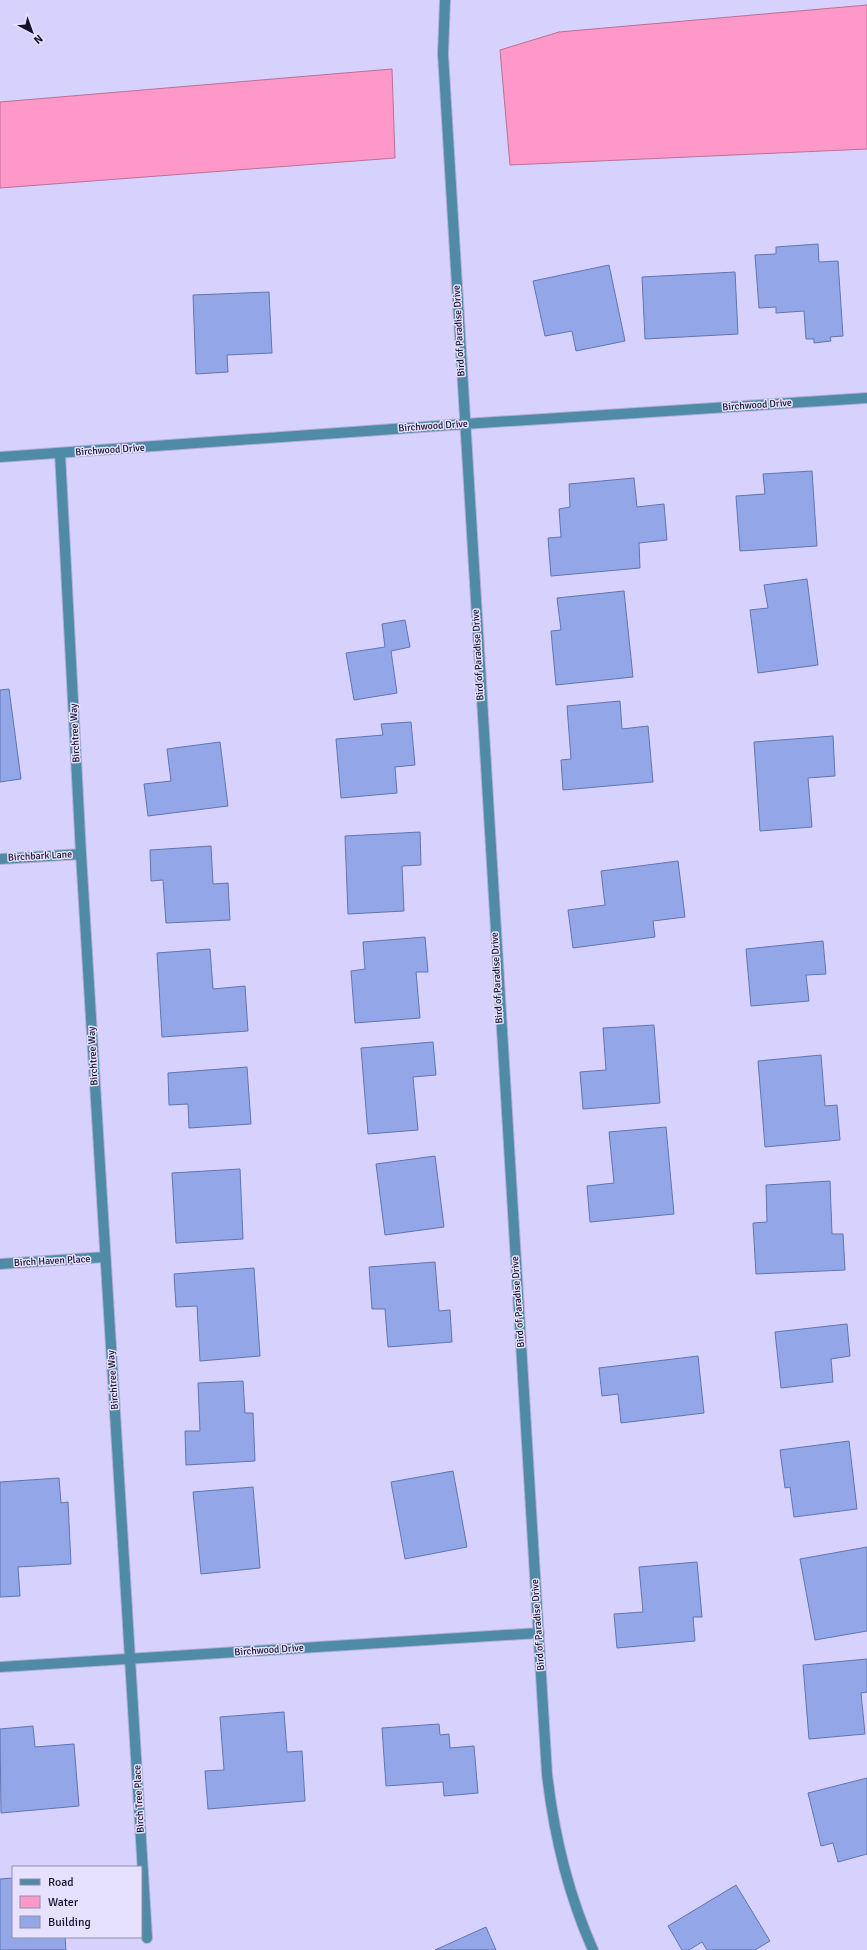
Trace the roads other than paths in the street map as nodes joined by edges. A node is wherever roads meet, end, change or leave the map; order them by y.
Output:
1 (445, 0) edge
2 (867, 398) edge
3 (464, 424) junction
4 (60, 454) junction
5 (0, 457) edge
6 (81, 854) junction
7 (0, 859) edge
8 (105, 1257) junction
9 (0, 1264) edge
10 (539, 1633) junction
11 (131, 1659) junction
12 (0, 1667) edge
13 (147, 1938) dead end
14 (593, 1950) edge

1 - 3 street, Bird of Paradise Drive
2 - 3 street, Birchwood Drive
3 - 4 street, Birchwood Drive
3 - 10 street, Bird of Paradise Drive
4 - 5 street, Birchwood Drive
4 - 6 street, Birchtree Way
6 - 7 street, Birchbark Lane
6 - 8 street, Birchtree Way
8 - 9 street, Birch Haven Place
8 - 11 street, Birchtree Way
10 - 11 street, Birchwood Drive
10 - 14 street, Bird of Paradise Drive
11 - 12 street, Birchwood Drive
11 - 13 street, Birch Tree Place

